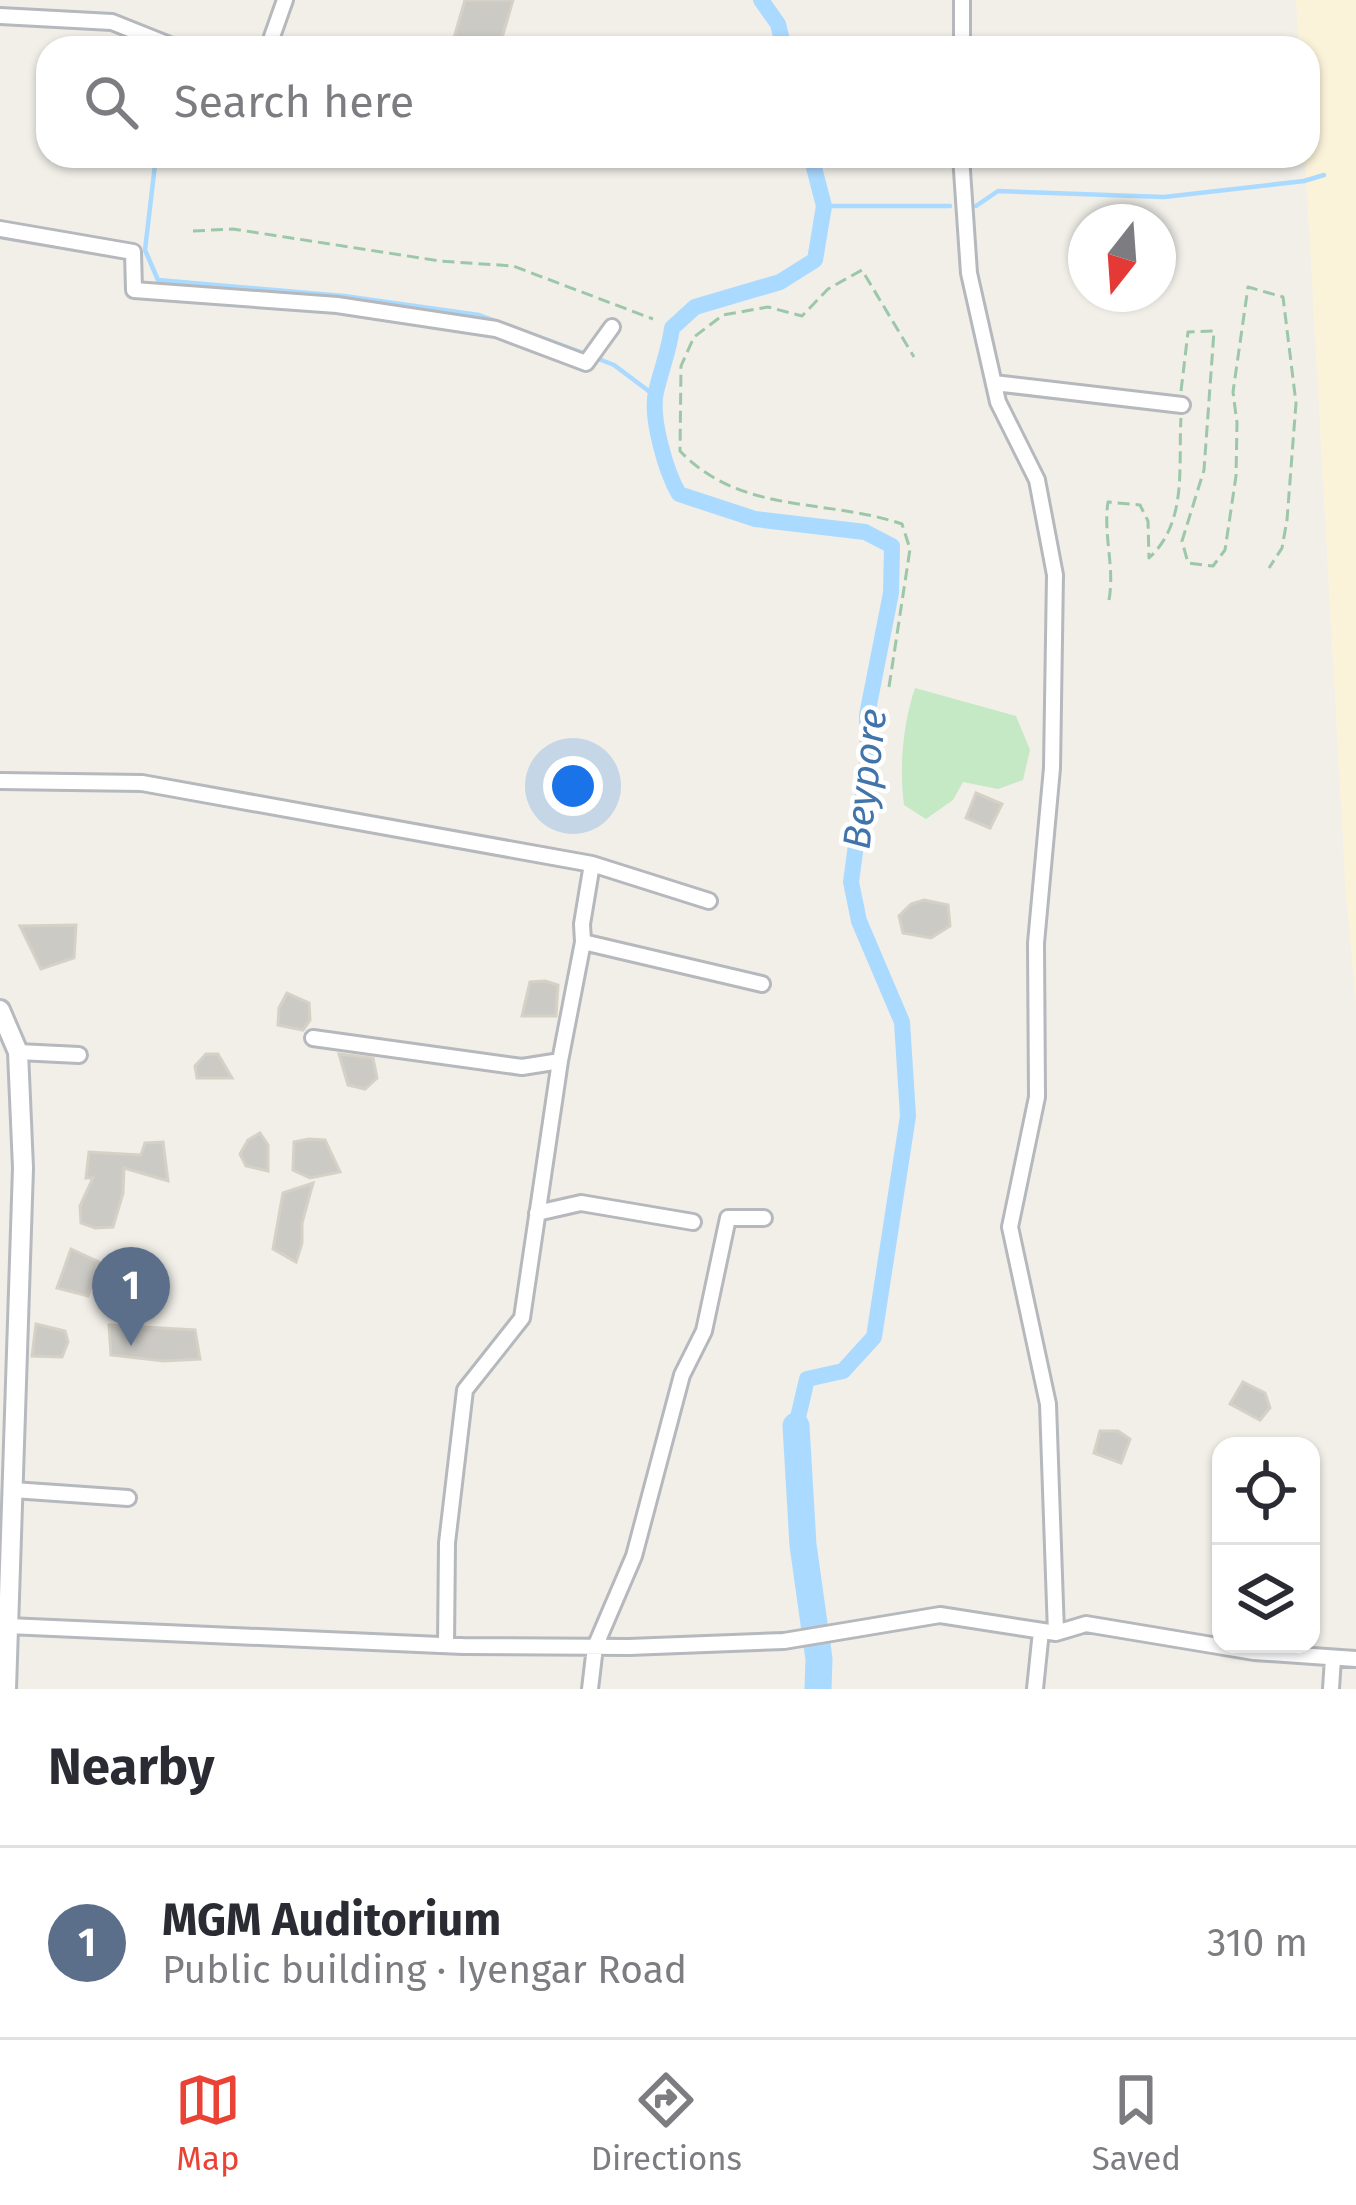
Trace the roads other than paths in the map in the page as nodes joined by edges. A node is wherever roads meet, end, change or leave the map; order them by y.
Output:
1 (285, 0) edge
2 (962, 0) edge
3 (0, 16) edge
4 (147, 36) edge
5 (272, 36) edge
6 (962, 36) edge
7 (962, 168) edge
8 (0, 229) edge
9 (612, 326) dead end
10 (994, 383) junction
11 (1181, 405) road end
12 (0, 781) edge
13 (592, 864) junction
14 (709, 901) dead end
15 (583, 942) junction
16 (762, 985) dead end
17 (0, 1010) edge
18 (313, 1038) dead end
19 (18, 1052) junction
20 (79, 1054) dead end
21 (560, 1061) junction
22 (537, 1213) junction
23 (764, 1218) dead end
24 (693, 1222) dead end
25 (13, 1490) junction
26 (128, 1498) dead end
27 (6, 1542) edge
28 (8, 1626) junction
29 (1048, 1632) junction
30 (446, 1646) junction
31 (595, 1647) junction
32 (1333, 1658) junction
33 (1356, 1659) edge
34 (6, 1689) edge
35 (590, 1689) edge
36 (1035, 1689) edge
37 (1331, 1689) edge

1 - 5 street
2 - 6 street
3 - 4 street
7 - 10 street
8 - 9 street
10 - 11 street
10 - 29 street
12 - 13 street
13 - 14 street
13 - 15 street
15 - 16 street
15 - 21 street
17 - 19 main road
18 - 21 street
19 - 20 street
19 - 25 main road
21 - 22 street
22 - 24 street
22 - 30 street
23 - 31 street
25 - 26 street
25 - 27 main road
27 - 28 main road
28 - 30 street
28 - 34 main road
29 - 31 street
29 - 32 street
29 - 36 street
30 - 31 street
31 - 35 street
32 - 33 street
32 - 37 street

